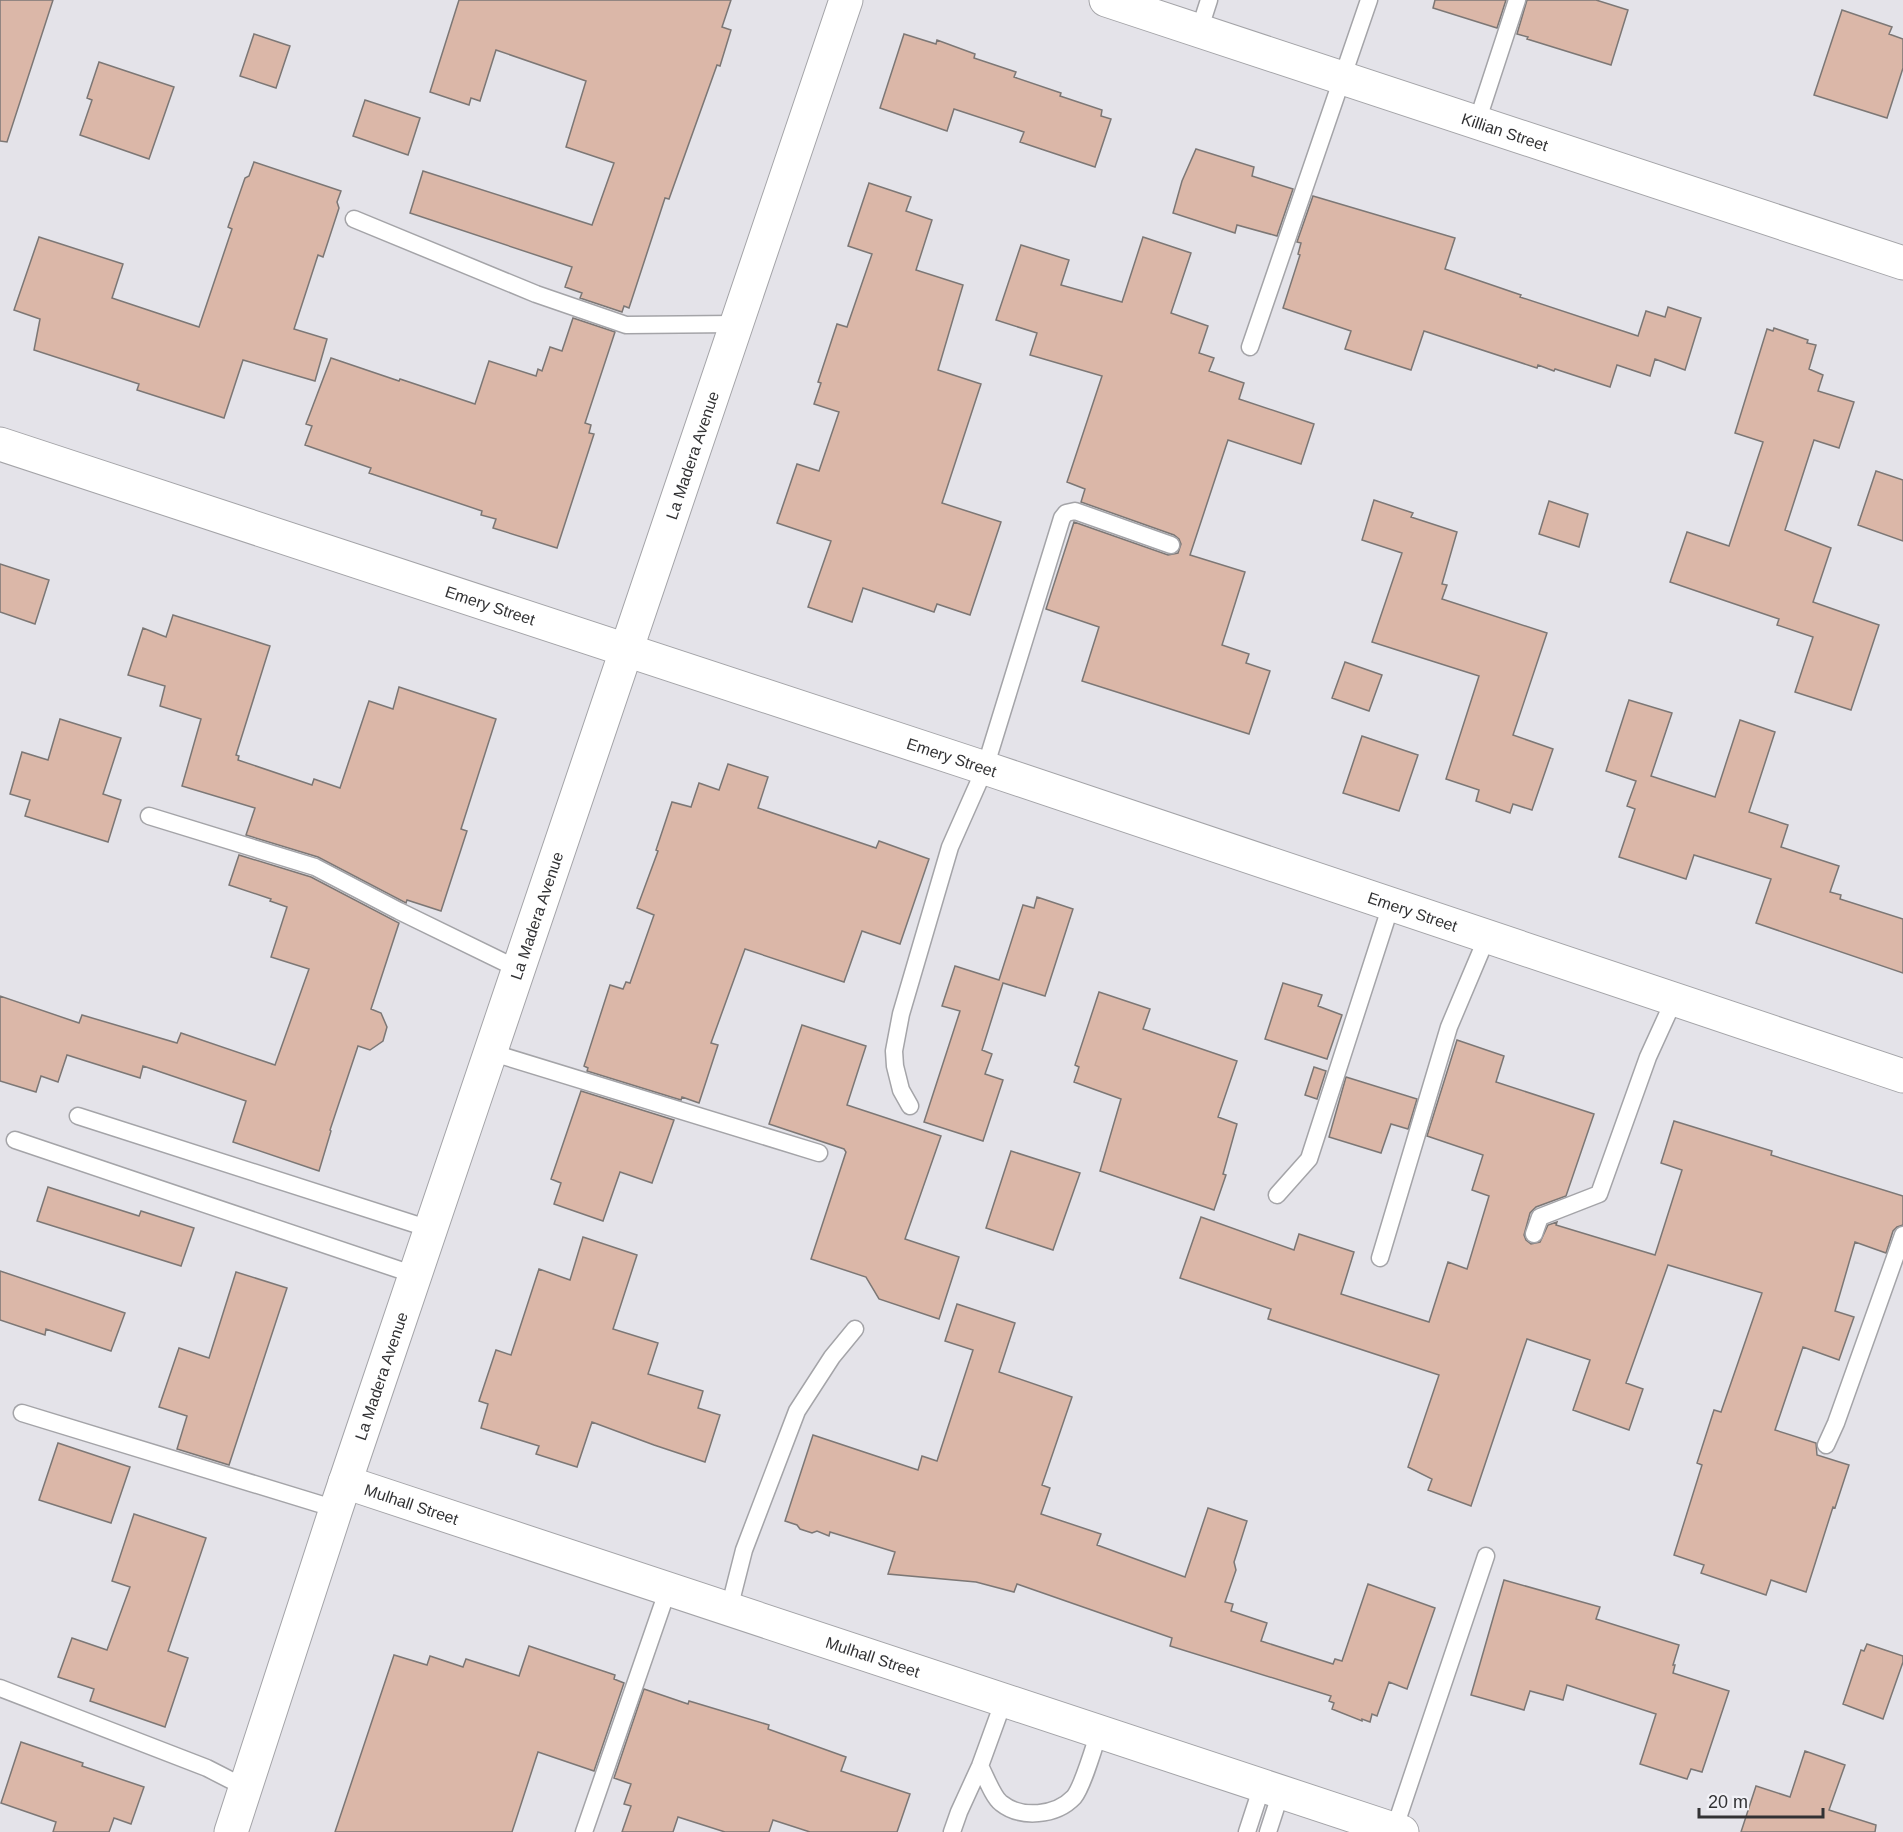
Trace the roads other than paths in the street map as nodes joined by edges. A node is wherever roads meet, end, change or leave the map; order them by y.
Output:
1 (846, 0) edge
2 (1106, 0) edge
3 (1209, 0) edge
4 (1369, 0) edge
5 (1517, 0) edge
6 (1199, 31) junction
7 (1343, 78) junction
8 (1477, 122) junction
9 (354, 219) dead end
10 (1903, 263) edge
11 (736, 324) junction
12 (1250, 347) dead end
13 (0, 444) edge
14 (1171, 545) dead end
15 (627, 649) junction
16 (985, 768) junction
17 (149, 816) dead end
18 (1391, 904) junction
19 (1487, 937) junction
20 (518, 969) junction
21 (1674, 1000) junction
22 (490, 1052) junction
23 (1903, 1076) edge
24 (910, 1106) dead end
25 (78, 1116) dead end
26 (15, 1140) dead end
27 (819, 1153) dead end
28 (1277, 1195) dead end
29 (430, 1229) junction
30 (1534, 1234) dead end
31 (1903, 1235) edge
32 (1380, 1257) dead end
33 (415, 1275) junction
34 (855, 1329) dead end
35 (22, 1413) dead end
36 (1826, 1445) dead end
37 (341, 1496) junction
38 (1486, 1556) dead end
39 (668, 1589) junction
40 (729, 1609) junction
41 (0, 1688) edge
42 (1004, 1700) junction
43 (1099, 1732) junction
44 (980, 1767) junction
45 (246, 1788) junction
46 (1272, 1789) junction
47 (1398, 1831) edge
48 (231, 1832) edge
49 (584, 1832) edge
50 (952, 1832) edge
51 (1247, 1832) edge
52 (1268, 1832) edge

1 - 11 street, La Madera Avenue
2 - 6 street, Killian Street
3 - 6 lane
4 - 7 lane
5 - 8 lane
6 - 7 street, Killian Street
7 - 8 street, Killian Street
7 - 12 lane
8 - 10 street, Killian Street
9 - 11 lane
11 - 15 street, La Madera Avenue
13 - 15 street, Emery Street
14 - 16 lane
15 - 16 street, Emery Street
15 - 20 street, La Madera Avenue
16 - 18 street, Emery Street
16 - 24 lane
17 - 20 lane
18 - 19 street, Emery Street
18 - 28 lane
19 - 21 street, Emery Street
19 - 32 lane
20 - 22 street, La Madera Avenue
21 - 23 street, Emery Street
21 - 30 lane
22 - 27 lane
22 - 29 street, La Madera Avenue
25 - 29 lane
26 - 33 lane
29 - 33 street, La Madera Avenue
31 - 36 lane
33 - 37 street, La Madera Avenue
34 - 40 lane
35 - 37 lane
37 - 39 street, Mulhall Street
37 - 45 street, La Madera Avenue
38 - 47 lane
39 - 40 street, Mulhall Street
39 - 49 lane
40 - 42 street, Mulhall Street
41 - 45 lane
42 - 43 street, Mulhall Street
42 - 44 lane
43 - 44 lane
43 - 46 street, Mulhall Street
44 - 50 lane
45 - 48 street, La Madera Avenue
46 - 47 street, Mulhall Street
46 - 51 lane
46 - 52 lane

